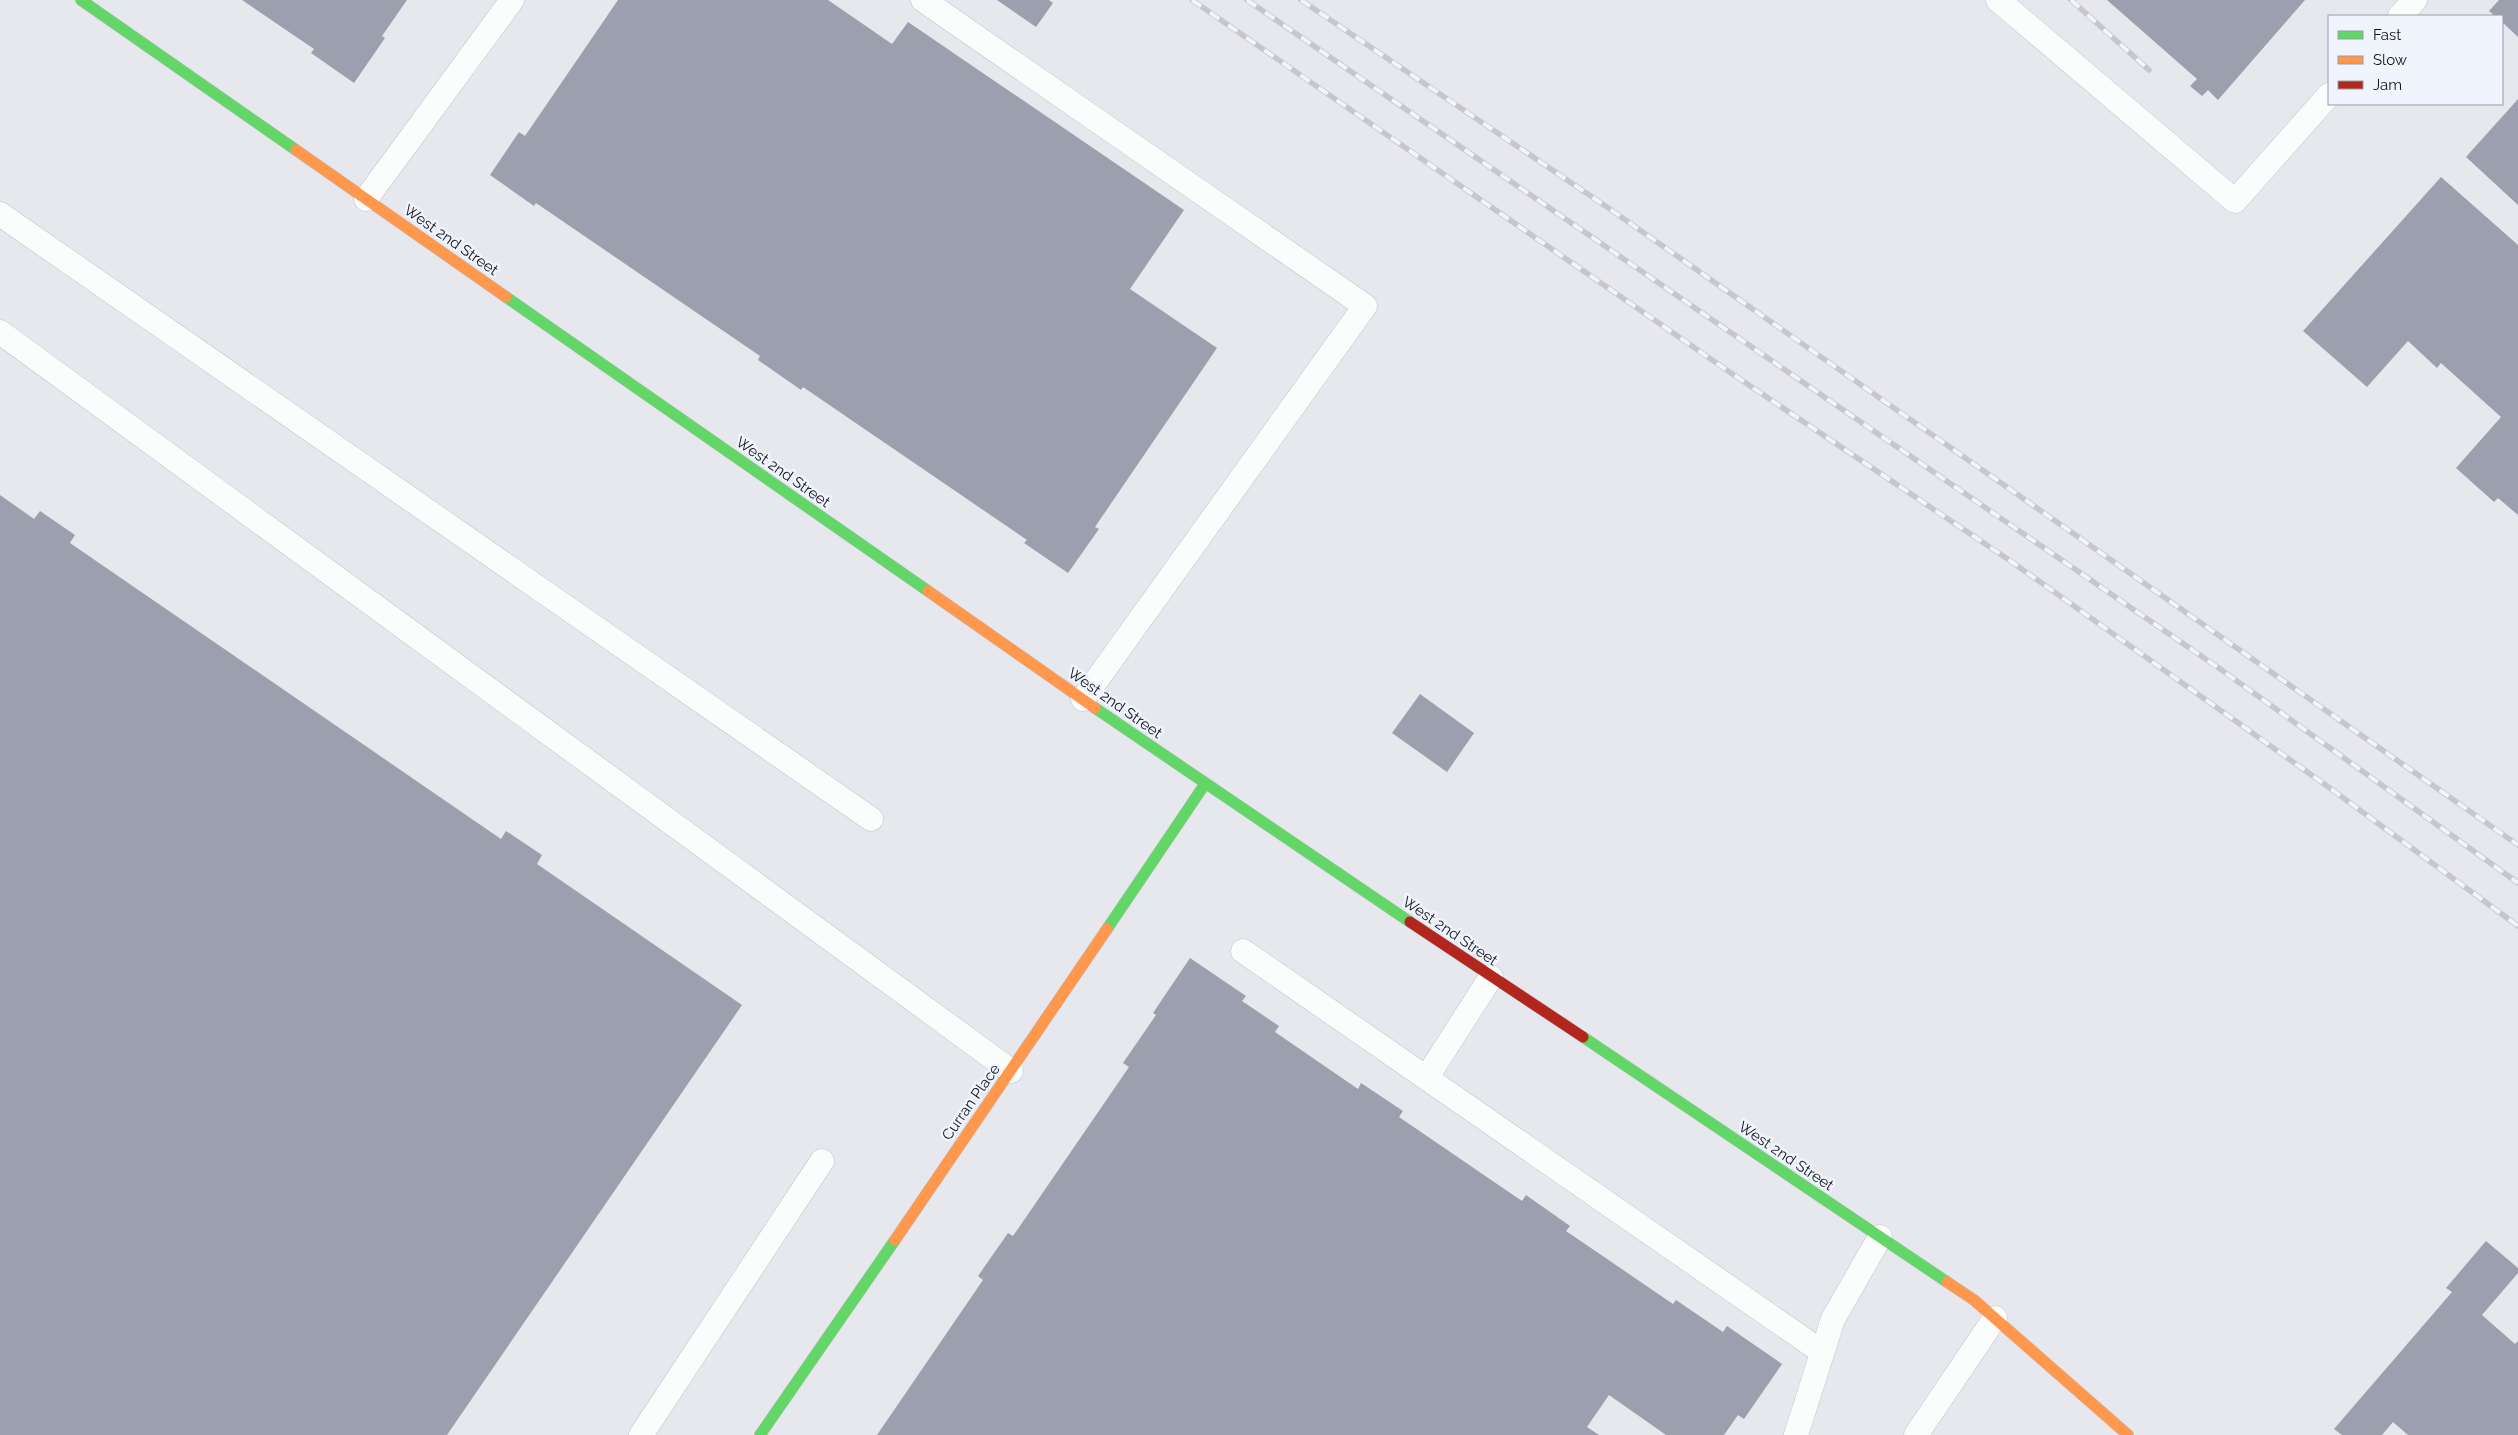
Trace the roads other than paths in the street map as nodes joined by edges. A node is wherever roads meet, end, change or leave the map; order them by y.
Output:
1 (81, 0) edge
2 (512, 0) edge
3 (923, 0) edge
4 (1998, 0) edge
5 (2415, 0) edge
6 (2401, 15) edge
7 (2328, 97) edge
8 (366, 199) junction
9 (0, 214) edge
10 (0, 332) edge
11 (1083, 699) junction
12 (1205, 784) junction
13 (871, 819) dead end
14 (1243, 951) dead end
15 (1492, 977) junction
16 (1011, 1071) junction
17 (1427, 1077) junction
18 (822, 1161) dead end
19 (1880, 1237) junction
20 (1995, 1318) junction
21 (1822, 1352) junction
22 (641, 1435) edge
23 (760, 1435) edge
24 (1796, 1435) edge
25 (1916, 1435) edge
26 (2128, 1435) edge

1 - 8 street, West 2nd Street
2 - 8 lane
3 - 11 lane
4 - 7 lane
5 - 6 lane
8 - 11 street, West 2nd Street
9 - 13 lane
10 - 16 lane
11 - 12 street, West 2nd Street
12 - 15 street, West 2nd Street
12 - 16 street, Curran Place
14 - 17 lane
15 - 17 lane
15 - 19 street, West 2nd Street
16 - 23 street, Curran Place
17 - 21 lane
18 - 22 lane
19 - 20 street, West 2nd Street
19 - 21 lane
20 - 25 lane
20 - 26 street, West 2nd Street
21 - 24 lane

